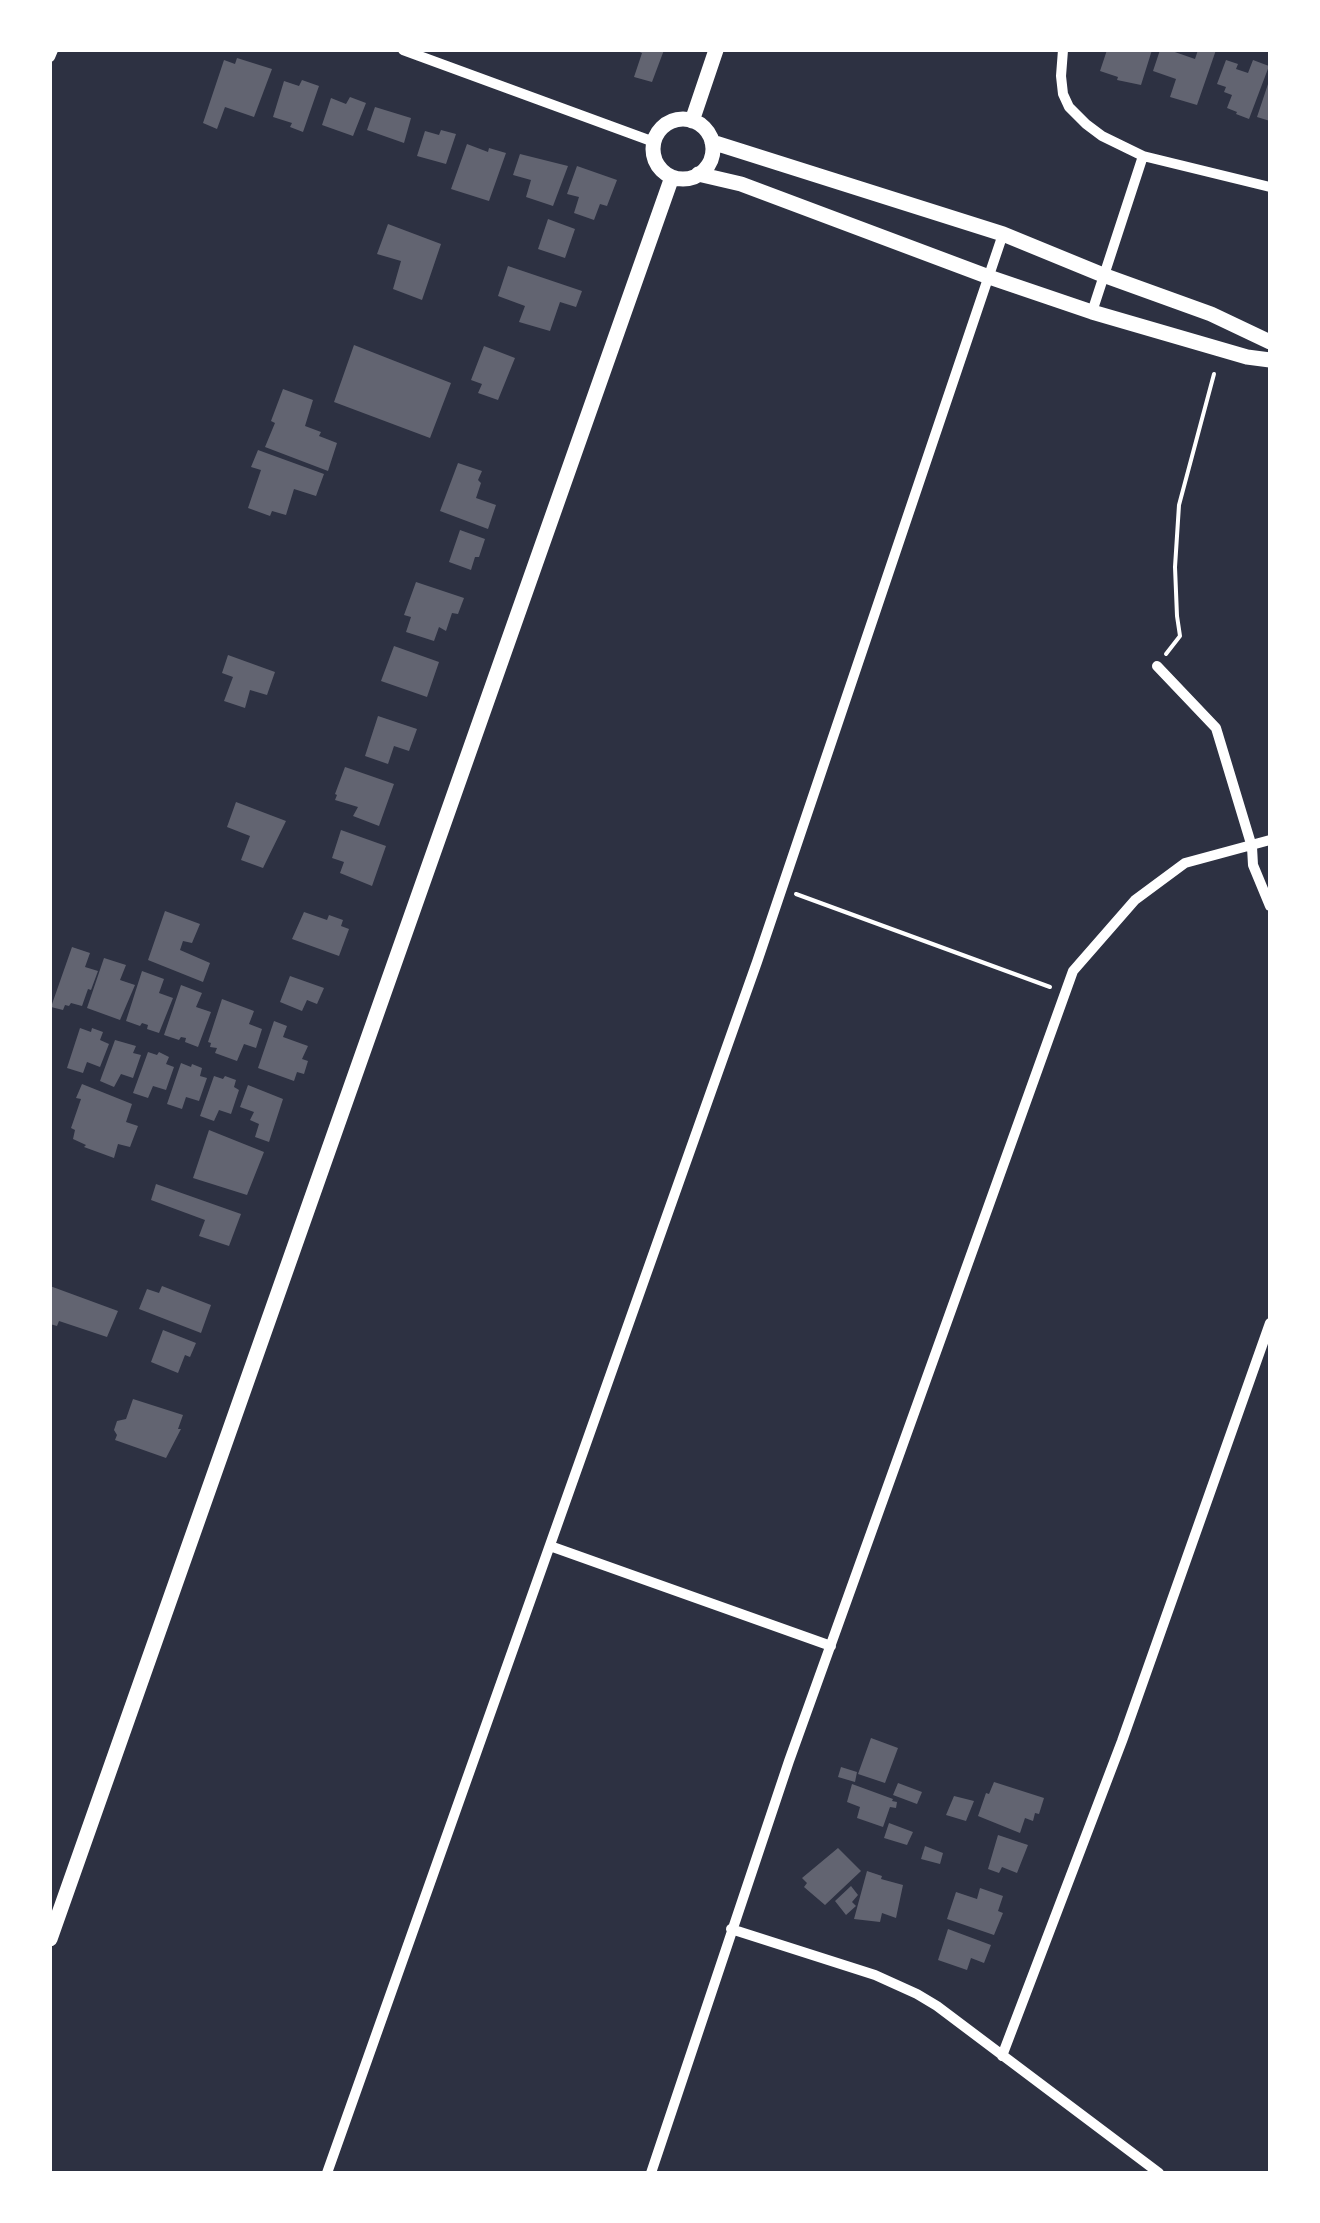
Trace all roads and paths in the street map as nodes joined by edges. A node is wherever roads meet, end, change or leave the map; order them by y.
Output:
1 (53, 50) edge
2 (403, 50) edge
3 (716, 50) edge
4 (1063, 50) edge
5 (50, 57) edge
6 (692, 120) junction
7 (654, 142) junction
8 (712, 142) junction
9 (1143, 156) junction
10 (698, 174) junction
11 (672, 177) junction
12 (1270, 187) edge
13 (1003, 234) junction
14 (1103, 275) junction
15 (989, 277) junction
16 (1092, 312) junction
17 (1270, 342) edge
18 (1270, 360) edge
19 (1214, 374) dead end
20 (1156, 666) joint
21 (1270, 840) edge
22 (1252, 846) junction
23 (782, 889) junction
24 (1270, 906) edge
25 (1065, 993) junction
26 (1270, 1323) edge
27 (550, 1546) junction
28 (831, 1646) junction
29 (732, 1929) junction
30 (51, 1932) edge
31 (1002, 2056) junction
32 (327, 2173) edge
33 (651, 2173) edge
34 (1159, 2173) edge

1 - 5 street
2 - 7 street
3 - 6 street
4 - 9 street
6 - 7 street
6 - 8 street
7 - 11 street
8 - 10 street
8 - 13 street
9 - 12 street
9 - 14 street
10 - 11 street
10 - 15 street
11 - 30 street
13 - 14 street
13 - 15 street
14 - 16 street
14 - 17 street
15 - 16 street
15 - 23 street
16 - 18 street
19 - 20 path
20 - 22 street
21 - 22 street
22 - 24 street
22 - 25 street
23 - 25 path
23 - 27 street
25 - 28 street
26 - 31 street
27 - 28 street
27 - 32 street
28 - 29 street
29 - 31 street
29 - 33 street
31 - 34 street

